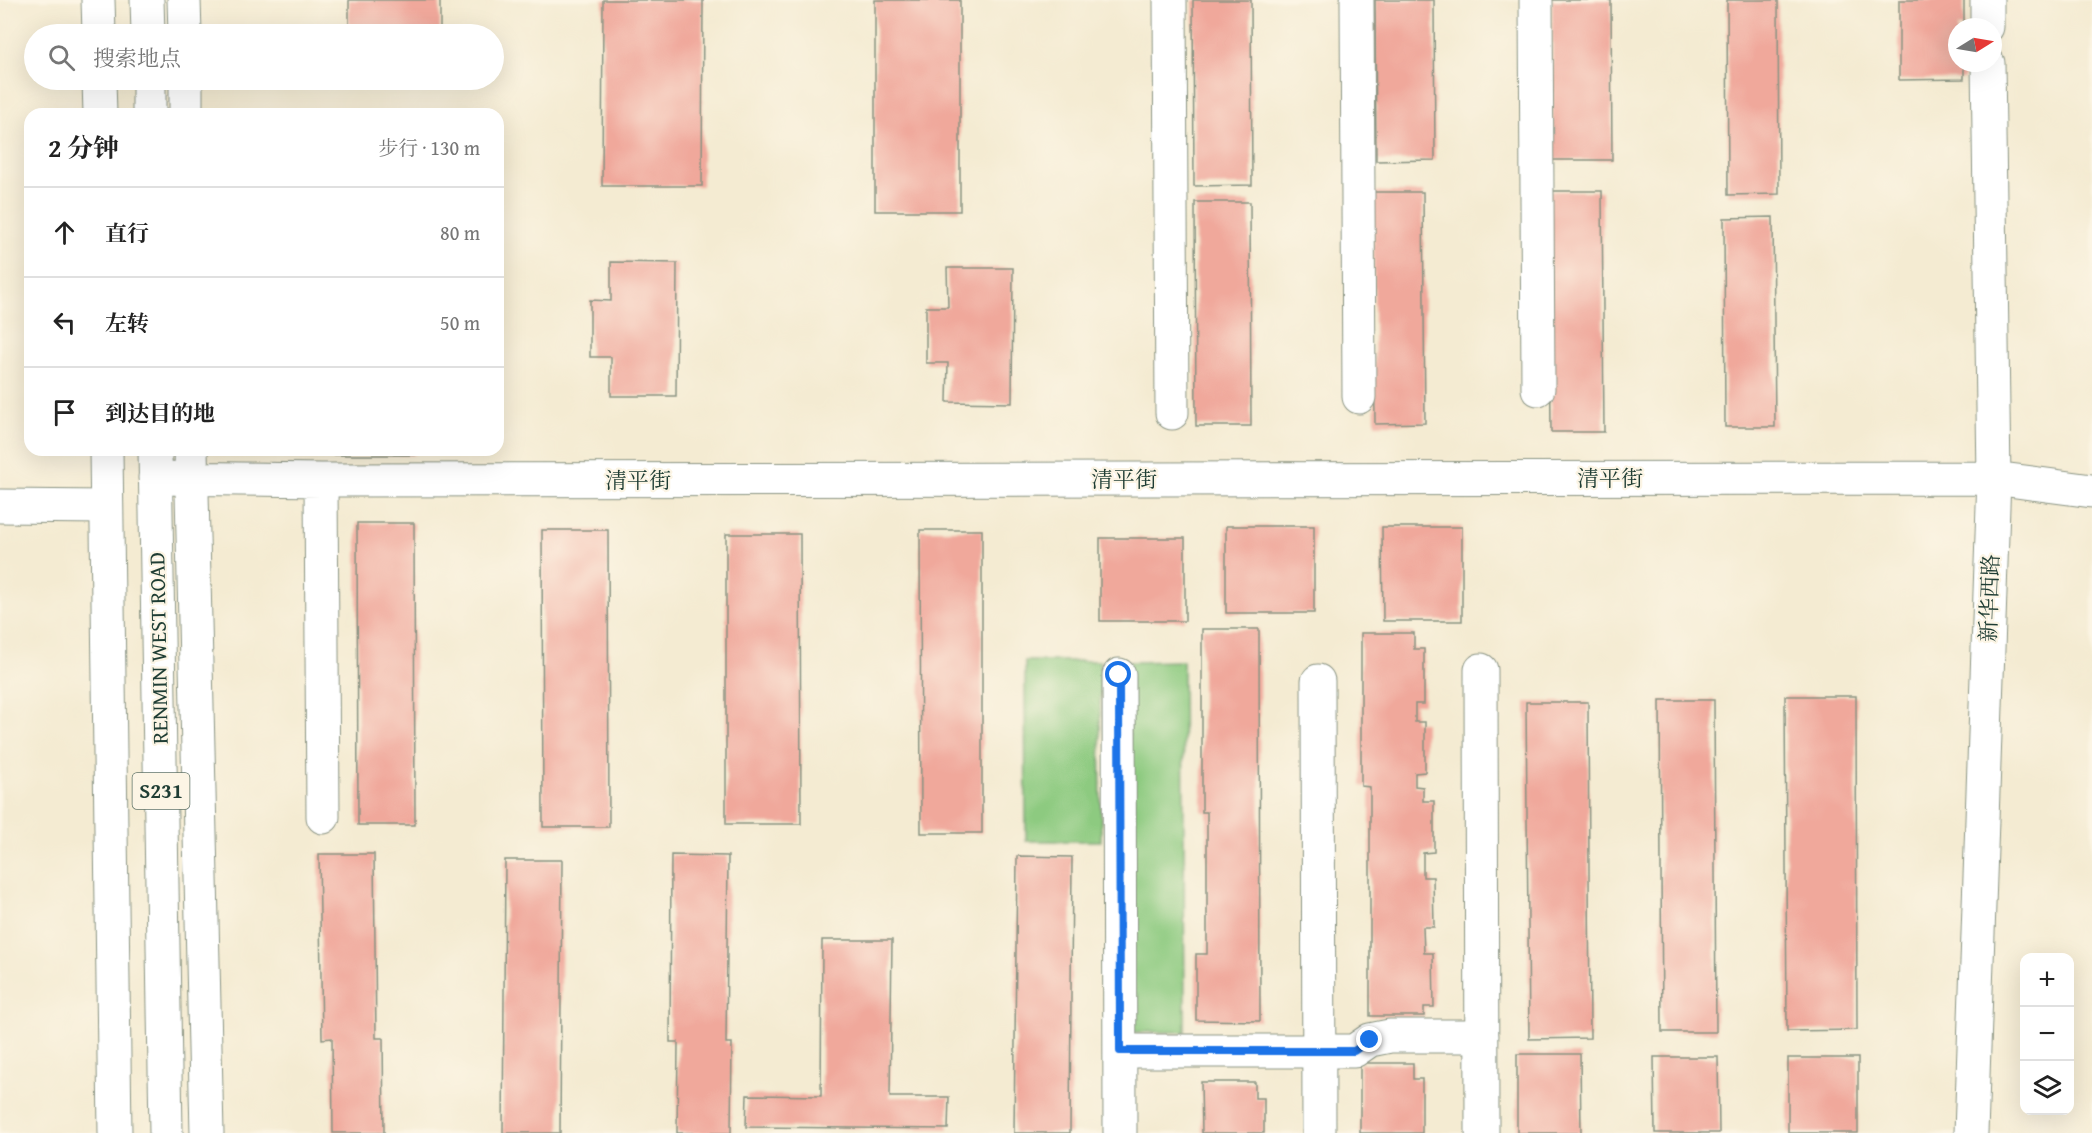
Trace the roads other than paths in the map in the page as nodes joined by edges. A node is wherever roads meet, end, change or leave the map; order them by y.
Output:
1 (98, 0) edge
2 (147, 0) edge
3 (184, 0) edge
4 (1170, 0) edge
5 (1357, 0) edge
6 (1536, 0) edge
7 (1987, 0) edge
8 (1987, 18) edge
9 (99, 24) edge
10 (148, 24) edge
11 (185, 24) edge
12 (1988, 72) edge
13 (99, 90) edge
14 (148, 90) edge
15 (186, 90) edge
16 (100, 108) edge
17 (149, 108) edge
18 (186, 108) edge
19 (1538, 388) dead end
20 (1359, 397) dead end
21 (1172, 413) dead end
22 (106, 456) edge
23 (155, 464) edge
24 (191, 464) edge
25 (1994, 478) junction
26 (321, 480) junction
27 (2092, 491) edge
28 (0, 506) edge
29 (106, 507) junction
30 (1481, 670) dead end
31 (1119, 675) dead end
32 (1318, 681) dead end
33 (323, 817) dead end
34 (1482, 1036) junction
35 (1120, 1051) junction
36 (1319, 1051) junction
37 (115, 1133) edge
38 (166, 1133) edge
39 (207, 1133) edge
40 (1120, 1133) edge
41 (1319, 1133) edge
42 (1482, 1133) edge
43 (1971, 1133) edge

1 - 9 street
2 - 10 street
3 - 11 street
4 - 21 street
5 - 20 street
6 - 19 street
7 - 8 street
12 - 25 street, 新华西路
13 - 16 street
14 - 17 street
15 - 18 street
22 - 29 street, S231
23 - 24 street, 清平街
23 - 38 street, RENMIN WEST ROAD / S231
24 - 26 street, 清平街
24 - 39 street
25 - 26 street, 清平街
25 - 27 street, 清平街
25 - 43 street, 新华西路
26 - 33 street
28 - 29 street
29 - 37 street, S231
30 - 34 street
31 - 35 street
32 - 36 street
34 - 36 street
34 - 42 street
35 - 36 street
35 - 40 street
36 - 41 street

